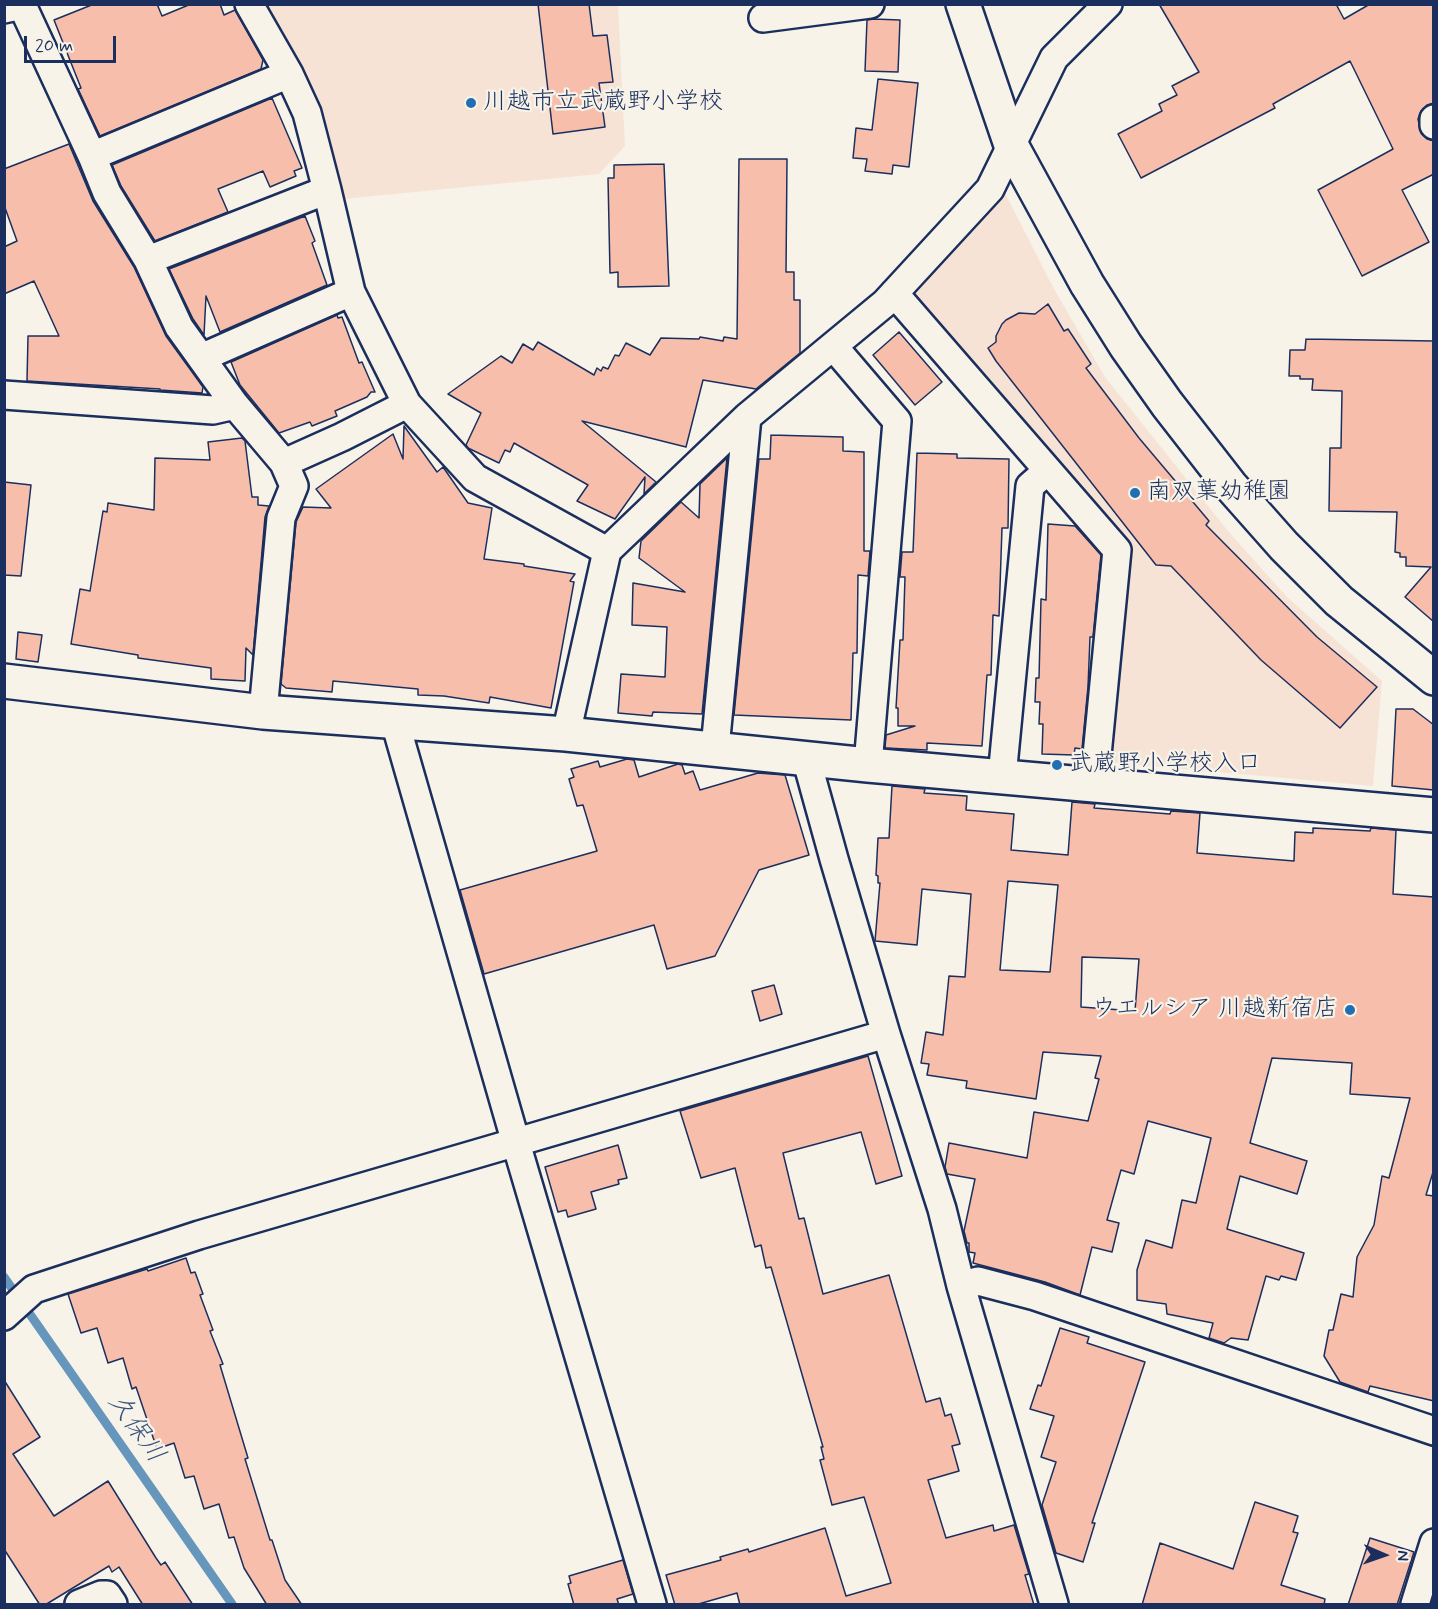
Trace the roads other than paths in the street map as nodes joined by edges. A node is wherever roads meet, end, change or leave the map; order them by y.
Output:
1 (249, 4) edge
2 (963, 4) edge
3 (1108, 4) edge
4 (23, 5) edge
5 (859, 5) edge
6 (4, 9) edge
7 (763, 18) dead end
8 (289, 74) junction
9 (1434, 119) edge
10 (1434, 125) edge
11 (1011, 145) junction
12 (92, 156) junction
13 (327, 190) junction
14 (148, 260) junction
15 (351, 292) junction
16 (894, 293) junction
17 (833, 346) junction
18 (202, 357) junction
19 (4, 395) edge
20 (407, 404) junction
21 (235, 405) junction
22 (747, 417) junction
23 (284, 463) junction
24 (1047, 471) junction
25 (608, 551) junction
26 (1434, 678) edge
27 (4, 681) edge
28 (262, 712) junction
29 (395, 722) junction
30 (566, 734) junction
31 (715, 748) junction
32 (806, 758) junction
33 (868, 765) junction
34 (1002, 777) junction
35 (1094, 786) junction
36 (1434, 815) edge
37 (886, 1034) junction
38 (516, 1143) junction
39 (961, 1286) junction
40 (8, 1312) edge
41 (1434, 1431) edge
42 (1434, 1543) edge
43 (79, 1605) edge
44 (113, 1605) edge
45 (652, 1605) edge
46 (1054, 1605) edge
47 (1415, 1605) edge

1 - 8 street
2 - 11 street
3 - 11 street
4 - 6 street
4 - 12 street
5 - 7 street
8 - 12 street
8 - 13 street
9 - 10 street
11 - 16 street
11 - 26 street
12 - 14 street
13 - 14 street
13 - 15 street
14 - 18 street
15 - 18 street
15 - 20 street
16 - 17 street
16 - 24 street
17 - 22 street
17 - 33 street
18 - 21 street
19 - 21 street
20 - 23 street
20 - 25 street
21 - 23 street
22 - 25 street
22 - 31 street
23 - 28 street
24 - 34 street
24 - 35 street
25 - 30 street
27 - 28 street
28 - 29 street
29 - 30 street
29 - 38 street
30 - 31 street
31 - 32 street
32 - 33 street
32 - 37 street
33 - 34 street
34 - 35 street
35 - 36 street
37 - 38 street
37 - 39 street
38 - 40 street
38 - 45 street
39 - 41 street
39 - 46 street
42 - 47 street
43 - 44 street

